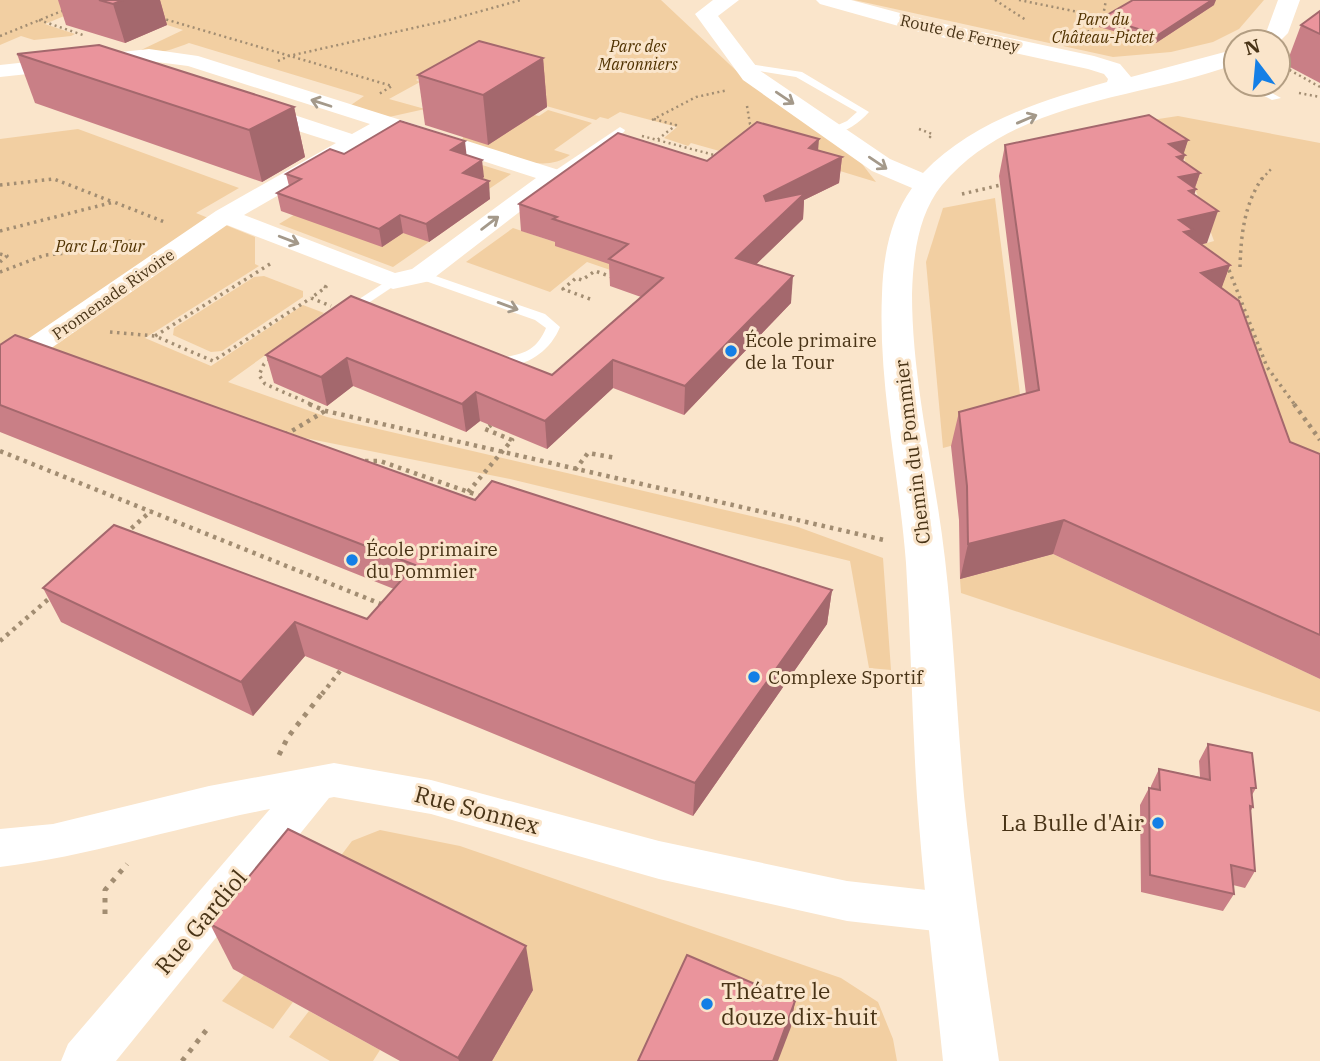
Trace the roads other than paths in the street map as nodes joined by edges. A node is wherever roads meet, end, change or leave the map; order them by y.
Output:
1 (728, 0) edge
2 (827, 0) edge
3 (1286, 10) edge
4 (1261, 28) edge
5 (1279, 28) edge
6 (1222, 59) edge
7 (1222, 61) edge
8 (1094, 62) junction
9 (743, 66) junction
10 (0, 71) edge
11 (151, 76) edge
12 (0, 87) edge
13 (1117, 87) junction
14 (233, 102) edge
15 (386, 124) junction
16 (620, 130) edge
17 (833, 131) junction
18 (354, 142) junction
19 (554, 176) junction
20 (928, 185) junction
21 (225, 216) junction
22 (421, 275) junction
23 (393, 281) junction
24 (376, 313) edge
25 (488, 358) edge
26 (0, 371) edge
27 (318, 782) junction
28 (0, 848) edge
29 (953, 913) junction
30 (85, 1061) edge
31 (971, 1061) edge

1 - 9 street
2 - 8 street, Route de Ferney
3 - 4 street
3 - 5 street
6 - 8 street
7 - 13 street, Chemin du Pommier
8 - 13 street
9 -> 17 street
9 - 17 lane
15 -> 10 street
11 - 12 street
20 -> 13 street, Chemin du Pommier
14 - 18 street
15 - 18 street, Promenade Rivoire
15 - 19 street
16 - 19 lane
17 -> 20 street
18 - 21 street, Promenade Rivoire
22 -> 19 street
20 - 29 street, Chemin du Pommier
21 -> 23 street
21 - 26 street, Promenade Rivoire
22 - 23 street
22 -> 25 lane
23 - 24 lane
27 - 28 street, Rue Sonnex
27 - 29 street, Rue Sonnex
27 - 30 street, Rue Gardiol
29 - 31 street, Chemin du Pommier

